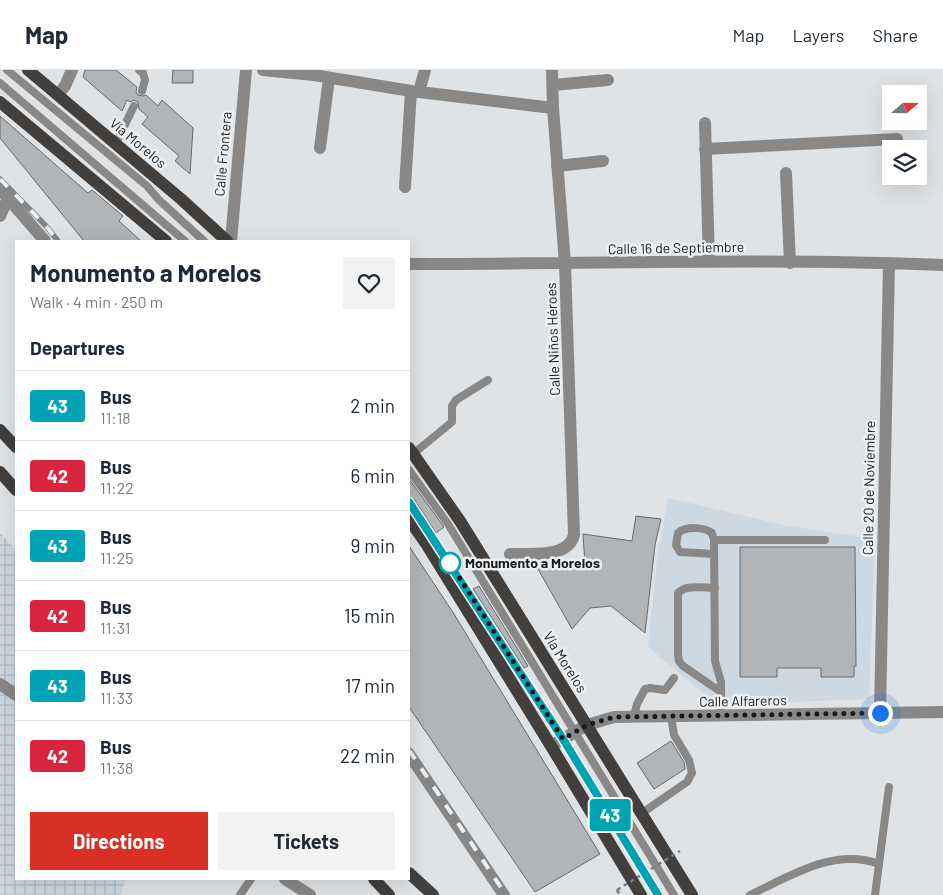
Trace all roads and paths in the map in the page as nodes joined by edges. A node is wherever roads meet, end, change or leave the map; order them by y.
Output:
1 (6, 70) edge
2 (28, 70) edge
3 (72, 70) edge
4 (139, 70) edge
5 (246, 70) edge
6 (263, 70) edge
7 (425, 70) edge
8 (552, 70) edge
9 (316, 73) edge
10 (329, 78) junction
11 (608, 80) dead end
12 (0, 83) edge
13 (552, 85) junction
14 (142, 91) dead end
15 (415, 91) junction
16 (58, 95) junction
17 (0, 102) edge
18 (134, 106) dead end
19 (553, 108) junction
20 (705, 124) dead end
21 (882, 141) edge
22 (116, 143) junction
23 (320, 148) dead end
24 (705, 149) junction
25 (603, 161) dead end
26 (557, 166) junction
27 (786, 173) dead end
28 (404, 187) dead end
29 (4, 194) edge
30 (0, 216) edge
31 (44, 240) edge
32 (165, 240) edge
33 (185, 240) edge
34 (203, 240) edge
35 (226, 240) edge
36 (231, 240) edge
37 (709, 261) junction
38 (790, 263) junction
39 (889, 263) junction
40 (410, 264) edge
41 (565, 264) junction
42 (943, 265) edge
43 (488, 380) dead end
44 (0, 430) edge
45 (15, 445) edge
46 (411, 451) edge
47 (410, 471) edge
48 (0, 472) edge
49 (15, 489) edge
50 (410, 504) edge
51 (410, 521) edge
52 (714, 540) junction
53 (825, 540) dead end
54 (510, 554) dead end
55 (714, 554) junction
56 (714, 588) junction
57 (674, 678) dead end
58 (0, 684) edge
59 (721, 692) junction
60 (15, 694) edge
61 (943, 712) edge
62 (880, 713) junction
63 (634, 716) junction
64 (672, 716) junction
65 (721, 716) junction
66 (587, 725) junction
67 (575, 732) junction
68 (563, 739) junction
69 (551, 746) junction
70 (410, 755) edge
71 (889, 787) dead end
72 (642, 812) junction
73 (680, 851) dead end
74 (879, 864) junction
75 (410, 873) edge
76 (250, 880) edge
77 (286, 880) edge
78 (375, 880) edge
79 (240, 895) edge
80 (310, 895) edge
81 (389, 895) edge
82 (433, 895) edge
83 (504, 895) edge
84 (620, 895) edge
85 (641, 895) edge
86 (658, 895) edge
87 (674, 895) edge
88 (692, 895) edge
89 (750, 895) edge
90 (875, 895) edge

1 - 34 lane
2 - 16 main road, Vía Morelos
3 - 16 street
4 - 14 lane
5 - 36 street, Calle Frontera
6 - 9 street
7 - 15 street
8 - 13 street, Calle Niños Héroes
9 - 10 street
10 - 15 street
10 - 23 street
11 - 13 street
12 - 33 lane
13 - 19 street, Calle Niños Héroes
15 - 19 street
15 - 28 street
16 - 22 main road, Vía Morelos
17 - 32 main road
18 - 22 lane
19 - 26 street, Calle Niños Héroes
20 - 24 street
21 - 24 street
22 - 35 main road, Vía Morelos
24 - 37 street
25 - 26 street
26 - 41 street, Calle Niños Héroes
27 - 38 street
29 - 30 street
29 - 31 street
37 - 38 street, Calle 16 de Septiembre
37 - 41 street, Calle 16 de Septiembre
38 - 39 street, Calle 16 de Septiembre
39 - 42 street, Calle 16 de Septiembre
39 - 62 street, Calle 20 de Noviembre
40 - 41 street, Calle 16 de Septiembre
41 - 54 street, Calle Niños Héroes
43 - 46 lane
44 - 45 main road
46 - 66 main road, Vía Morelos
47 - 67 lane
48 - 49 main road
50 - 68 lane
51 - 69 main road
52 - 53 lane
52 - 55 lane
52 - 55 lane
55 - 56 lane
56 - 59 lane
56 - 59 lane
57 - 63 lane
58 - 60 street
59 - 65 lane
61 - 62 street, Calle Alfareros
62 - 65 street, Calle Alfareros
63 - 64 street, Calle Alfareros
63 - 66 street, Calle Alfareros
64 - 65 street, Calle Alfareros
64 - 72 lane
66 - 67 street, Calle Alfareros
66 - 72 main road, Vía Morelos
67 - 68 street, Calle Alfareros
67 - 87 lane
68 - 69 street, Calle Alfareros
68 - 86 lane
69 - 85 main road
70 - 83 street
71 - 74 lane
72 - 88 main road, Vía Morelos
73 - 84 path, bridge
74 - 89 lane
74 - 90 lane
75 - 82 main road
76 - 79 lane
77 - 80 street
78 - 81 main road

